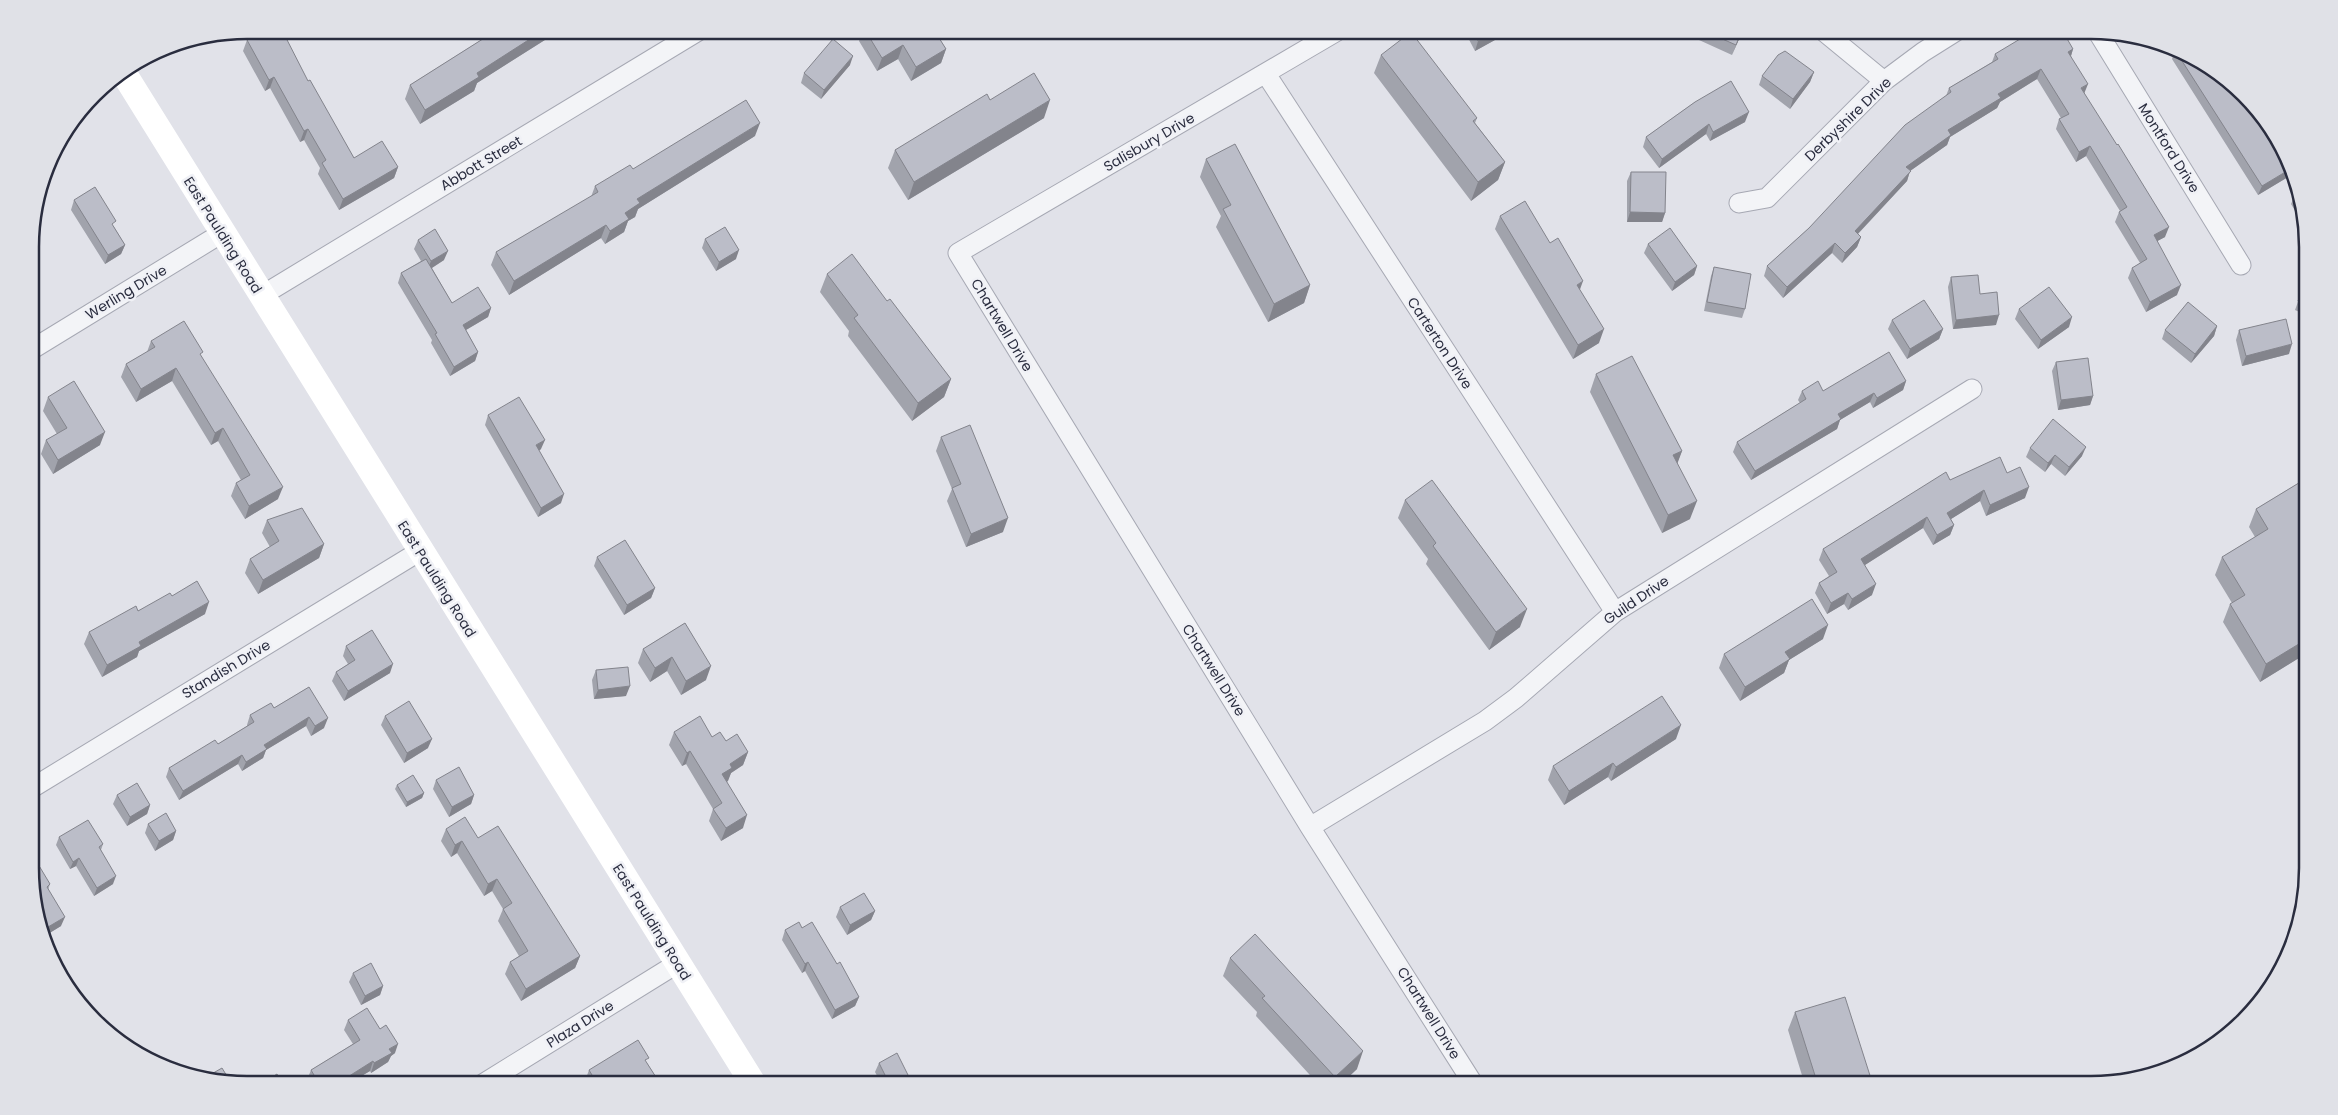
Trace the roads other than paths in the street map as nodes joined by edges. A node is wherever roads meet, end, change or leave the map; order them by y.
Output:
1 (681, 39) edge
2 (1324, 39) edge
3 (1833, 39) edge
4 (1944, 39) edge
5 (2102, 39) edge
6 (1266, 74) junction
7 (126, 77) edge
8 (1884, 81) junction
9 (1739, 203) dead end
10 (222, 234) junction
11 (958, 253) joint
12 (2241, 265) dead end
13 (261, 296) junction
14 (39, 345) edge
15 (1972, 389) dead end
16 (420, 551) junction
17 (1615, 612) junction
18 (39, 784) edge
19 (1310, 827) junction
20 (678, 964) junction
21 (496, 1076) edge
22 (748, 1076) edge
23 (1468, 1076) edge

1 - 13 street, Abbott Street
2 - 6 street, Salisbury Drive
3 - 8 street
4 - 8 street, Derbyshire Drive
5 - 12 street, Montford Drive
6 - 11 street, Salisbury Drive
6 - 17 street, Carterton Drive
7 - 10 main road, East Paulding Road
8 - 9 street, Derbyshire Drive
10 - 13 main road, East Paulding Road
10 - 14 street, Werling Drive
11 - 19 street, Chartwell Drive
13 - 16 main road, East Paulding Road
15 - 17 street, Guild Drive
16 - 18 street, Standish Drive
16 - 20 main road, East Paulding Road
17 - 19 street, Guild Drive
19 - 23 street, Chartwell Drive
20 - 21 street, Plaza Drive
20 - 22 main road, East Paulding Road

